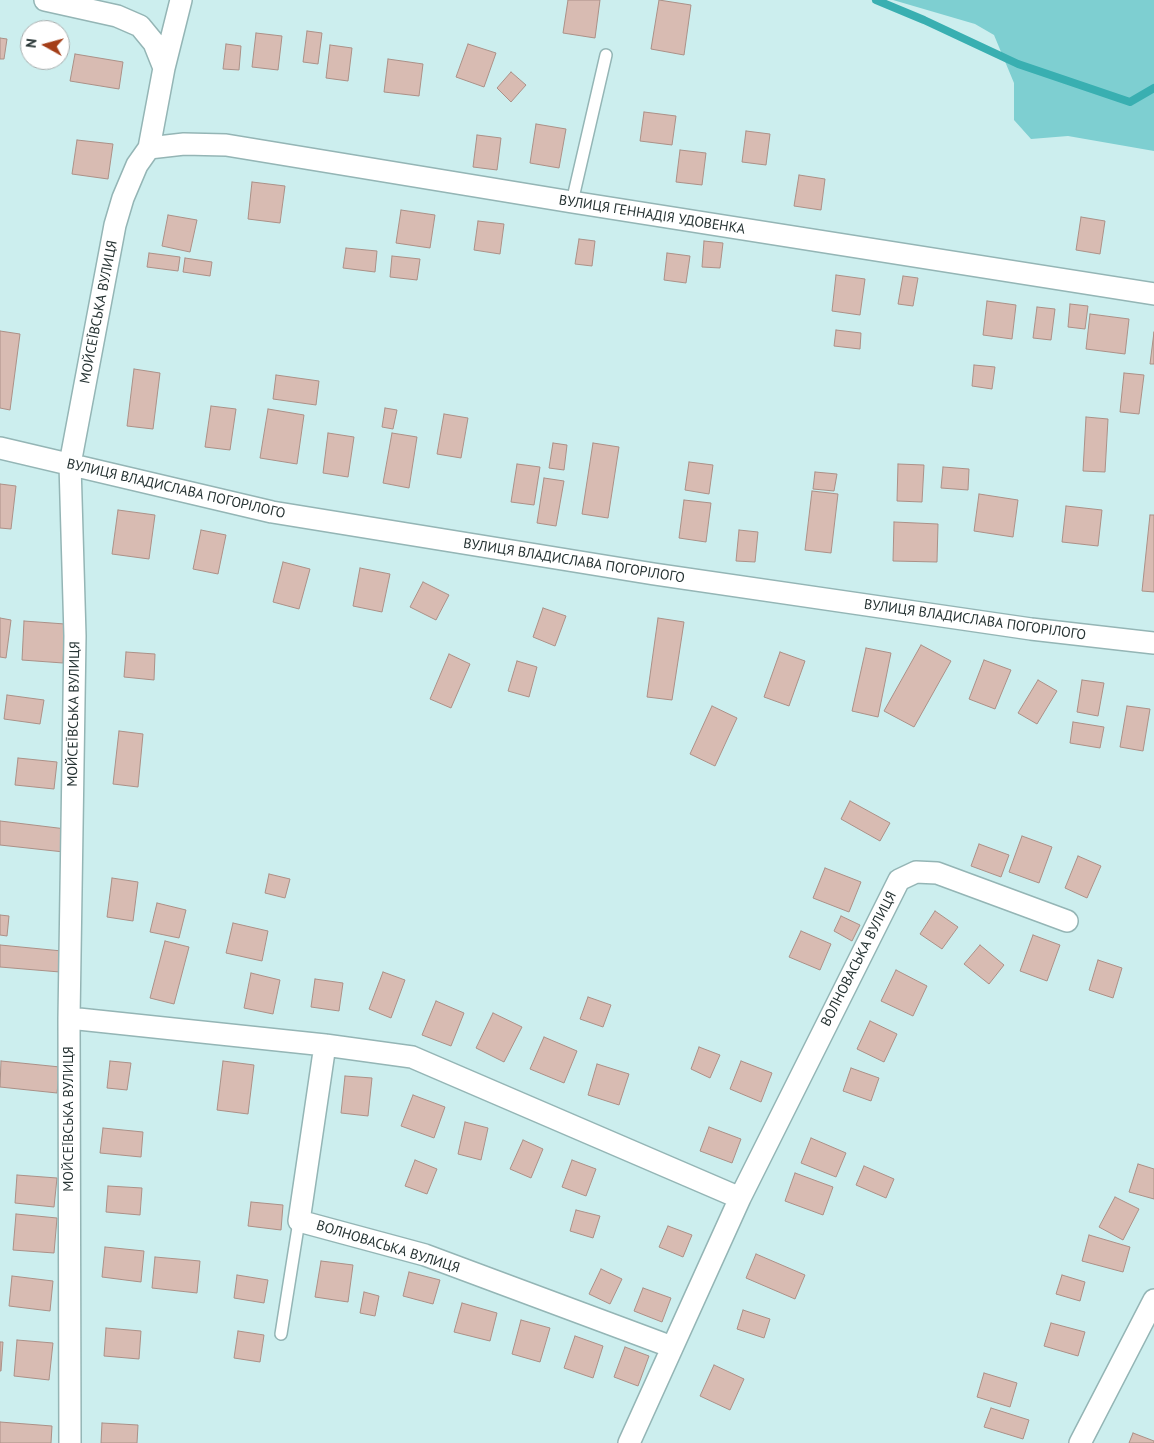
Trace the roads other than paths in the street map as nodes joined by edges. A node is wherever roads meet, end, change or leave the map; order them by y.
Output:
1 (45, 0) edge
2 (181, 0) edge
3 (606, 55) dead end
4 (164, 68) junction
5 (149, 148) junction
6 (572, 202) junction
7 (1154, 294) edge
8 (0, 448) edge
9 (70, 464) junction
10 (1154, 643) edge
11 (1067, 921) dead end
12 (70, 1018) junction
13 (326, 1045) junction
14 (740, 1198) junction
15 (299, 1221) junction
16 (1154, 1300) edge
17 (281, 1334) dead end
18 (672, 1346) junction
19 (70, 1443) edge
20 (629, 1443) edge
21 (1080, 1443) edge

1 - 4 street
2 - 4 street, МОЙСЕЇВСЬКА ВУЛИЦЯ
3 - 6 lane
4 - 5 street, МОЙСЕЇВСЬКА ВУЛИЦЯ
5 - 6 street, ВУЛИЦЯ ГЕННАДІЯ УДОВЕНКА
5 - 9 street, МОЙСЕЇВСЬКА ВУЛИЦЯ
6 - 7 street, ВУЛИЦЯ ГЕННАДІЯ УДОВЕНКА
8 - 9 street, ВУЛИЦЯ ВЛАДИСЛАВА ПОГОРІЛОГО
9 - 10 street, ВУЛИЦЯ ВЛАДИСЛАВА ПОГОРІЛОГО
9 - 12 street, МОЙСЕЇВСЬКА ВУЛИЦЯ
11 - 14 street, ВОЛНОВАСЬКА ВУЛИЦЯ
12 - 13 street
12 - 19 street, МОЙСЕЇВСЬКА ВУЛИЦЯ
13 - 14 street
13 - 15 street, ВОЛНОВАСЬКА ВУЛИЦЯ
14 - 18 street, ВОЛНОВАСЬКА ВУЛИЦЯ
15 - 17 lane
15 - 18 street, ВОЛНОВАСЬКА ВУЛИЦЯ
16 - 21 street
18 - 20 street, ВОЛНОВАСЬКА ВУЛИЦЯ

